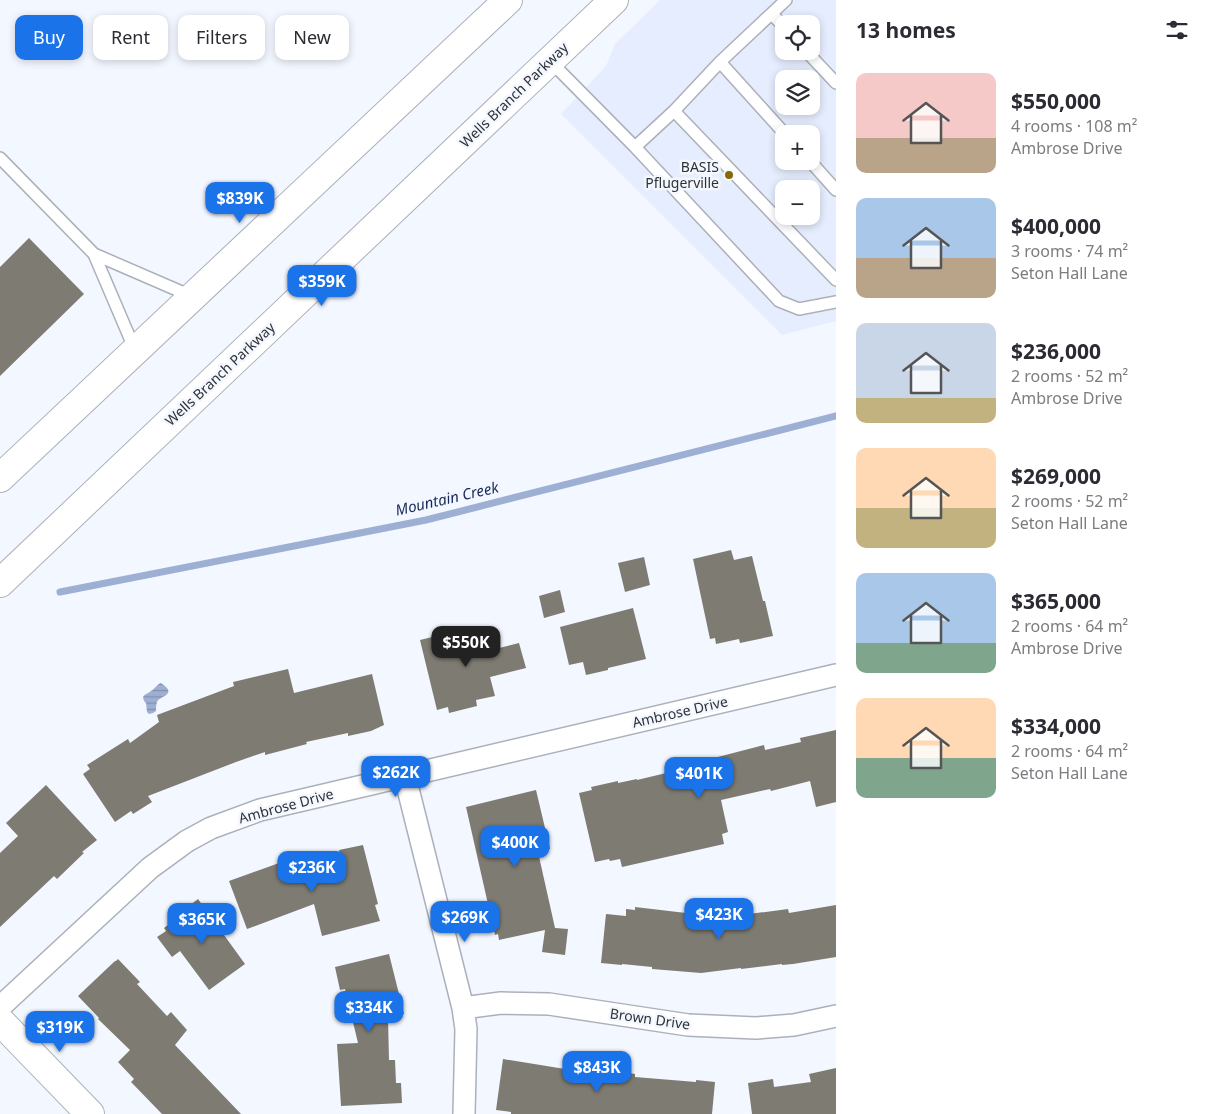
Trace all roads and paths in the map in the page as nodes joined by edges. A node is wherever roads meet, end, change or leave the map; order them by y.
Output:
1 (508, 0) edge
2 (614, 0) edge
3 (786, 0) edge
4 (772, 14) junction
5 (775, 17) edge
6 (814, 60) edge
7 (550, 61) junction
8 (720, 62) junction
9 (836, 83) edge
10 (674, 111) junction
11 (777, 125) edge
12 (635, 147) junction
13 (0, 158) edge
14 (818, 170) edge
15 (836, 190) edge
16 (94, 254) junction
17 (836, 280) edge
18 (193, 297) junction
19 (836, 302) edge
20 (136, 351) junction
21 (0, 478) edge
22 (0, 583) edge
23 (836, 675) edge
24 (405, 777) junction
25 (0, 1007) edge
26 (463, 1008) junction
27 (836, 1016) edge
28 (0, 1021) edge
29 (90, 1114) edge
30 (464, 1114) edge

1 - 18 main road
2 - 7 main road, Wells Branch Parkway
3 - 4 lane
4 - 5 lane
4 - 8 lane
6 - 9 lane
7 - 12 lane
7 - 22 main road, Wells Branch Parkway
8 - 10 lane
8 - 11 lane
10 - 12 lane
10 - 17 lane
12 - 19 lane
13 - 16 lane
14 - 15 lane
16 - 18 lane
16 - 20 lane
18 - 20 main road
20 - 21 main road
23 - 24 street, Ambrose Drive
24 - 25 street, Ambrose Drive
24 - 26 street
26 - 27 street, Brown Drive
26 - 30 street
28 - 29 main road

